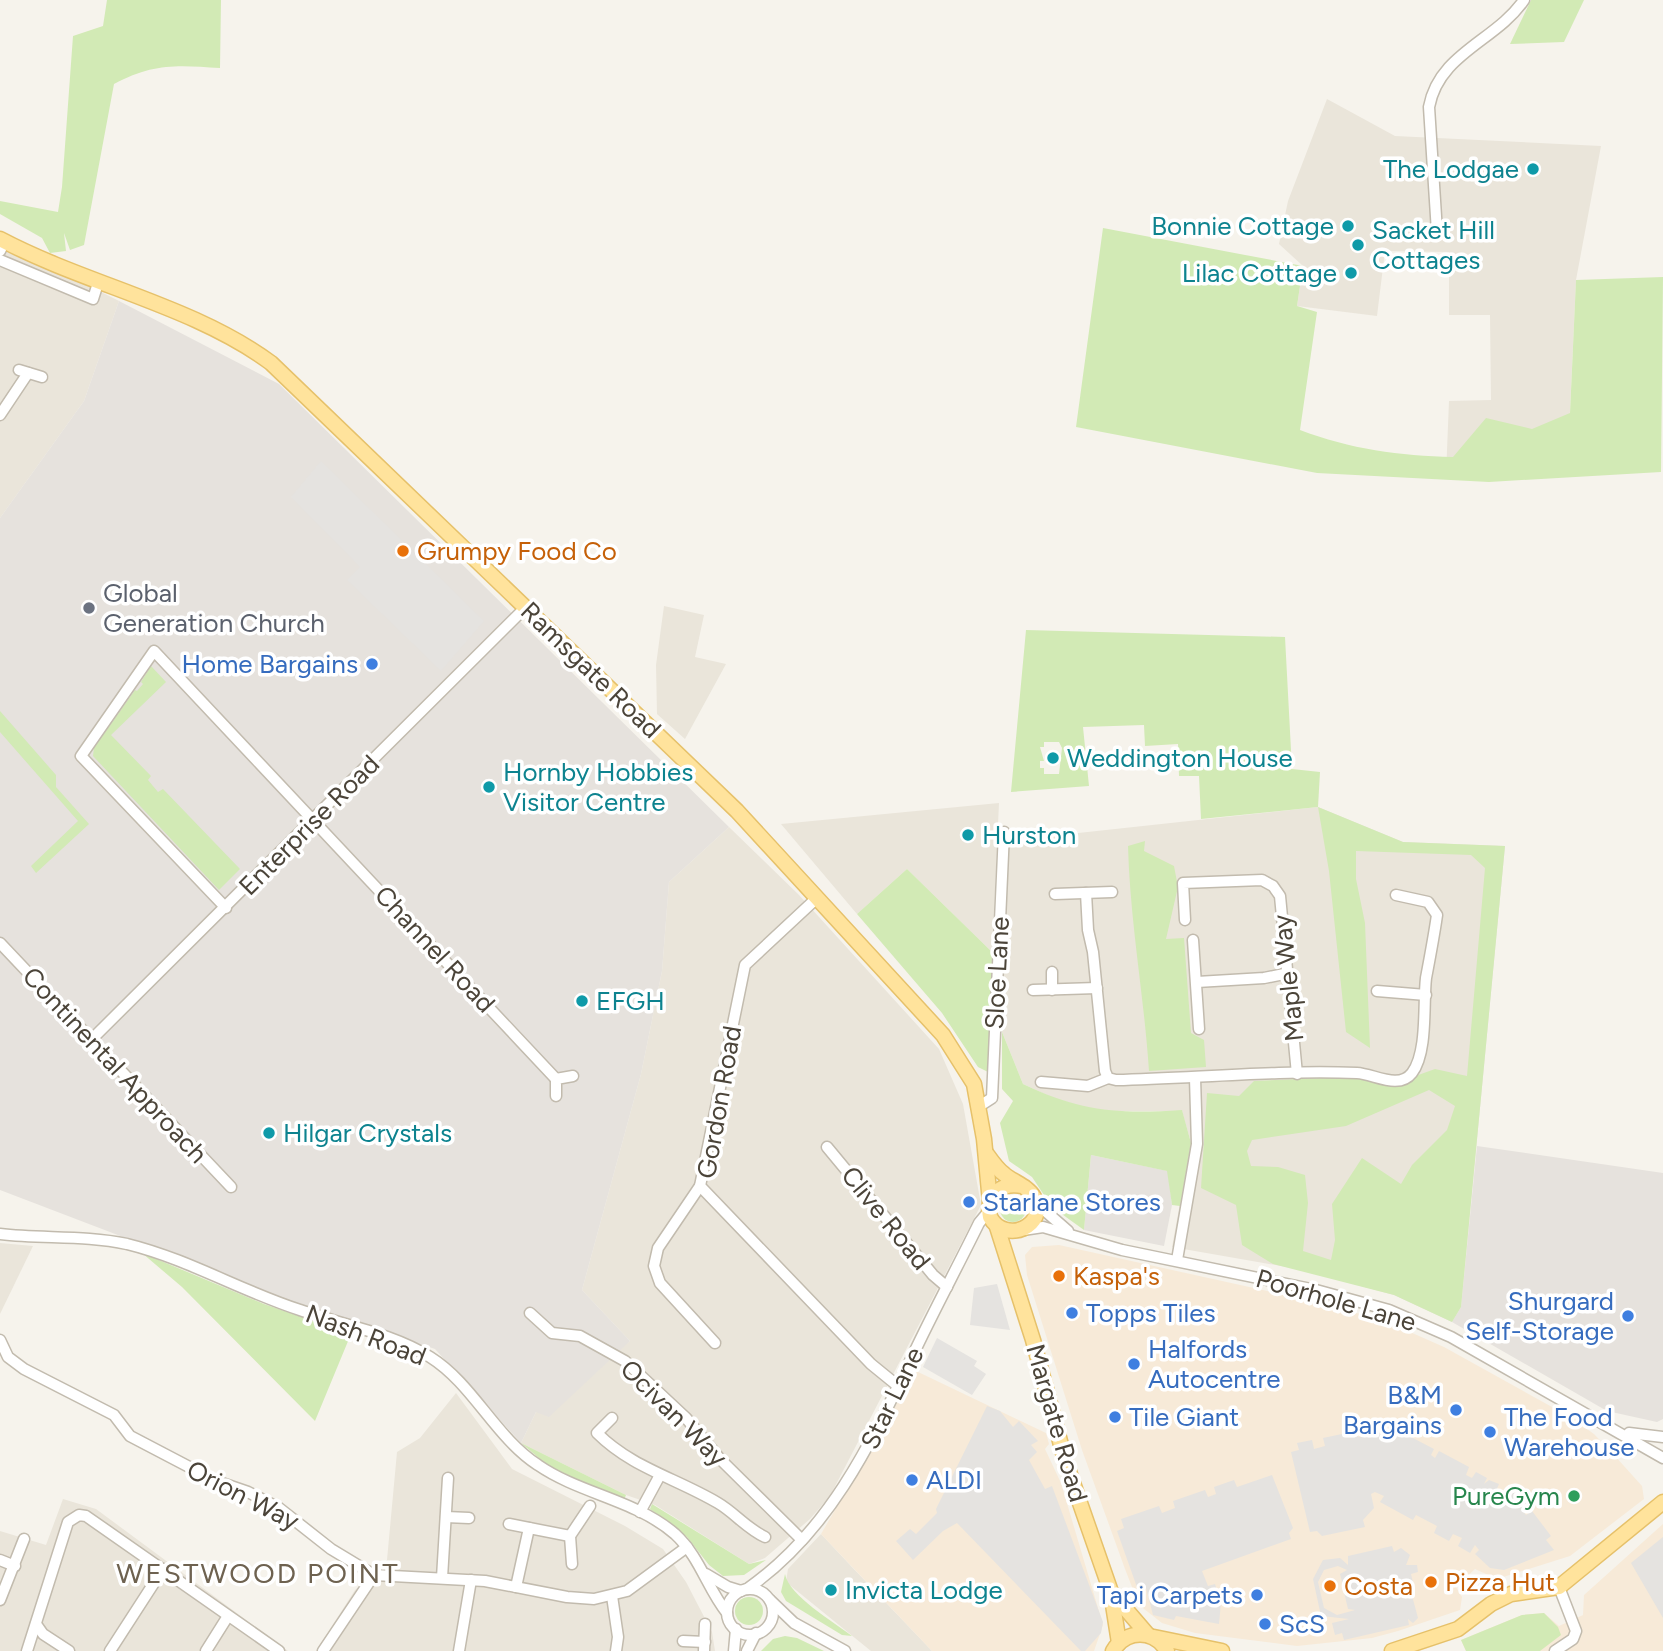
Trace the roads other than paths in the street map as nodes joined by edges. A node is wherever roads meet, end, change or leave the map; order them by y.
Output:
1 (1524, 0) edge
2 (1437, 232) dead end
3 (2, 244) edge
4 (0, 260) edge
5 (98, 283) junction
6 (42, 377) dead end
7 (0, 415) edge
8 (526, 607) junction
9 (314, 820) junction
10 (1004, 832) dead end
11 (1112, 892) dead end
12 (1086, 893) junction
13 (1055, 894) dead end
14 (1396, 895) dead end
15 (818, 897) junction
16 (226, 908) junction
17 (1185, 920) dead end
18 (1193, 940) dead end
19 (0, 943) edge
20 (1052, 972) dead end
21 (1289, 973) junction
22 (1197, 982) junction
23 (1097, 988) junction
24 (1033, 990) dead end
25 (1052, 990) junction
26 (1377, 991) dead end
27 (1426, 995) junction
28 (1199, 1029) dead end
29 (90, 1041) junction
30 (1297, 1074) junction
31 (573, 1076) dead end
32 (1108, 1078) junction
33 (1195, 1078) junction
34 (556, 1079) junction
35 (1041, 1082) dead end
36 (556, 1096) dead end
37 (978, 1107) junction
38 (827, 1147) dead end
39 (986, 1153) junction
40 (700, 1186) junction
41 (1021, 1186) junction
42 (231, 1187) dead end
43 (1036, 1203) junction
44 (989, 1206) junction
45 (998, 1227) junction
46 (1020, 1231) junction
47 (0, 1234) edge
48 (1073, 1235) junction
49 (1007, 1253) junction
50 (1177, 1260) junction
51 (947, 1287) junction
52 (530, 1313) dead end
53 (0, 1340) edge
54 (715, 1343) dead end
55 (4, 1357) edge
56 (898, 1387) junction
57 (612, 1418) dead end
58 (1620, 1431) junction
59 (1663, 1437) edge
60 (1663, 1458) edge
61 (660, 1475) junction
62 (448, 1478) dead end
63 (1662, 1501) edge
64 (590, 1506) dead end
65 (640, 1512) junction
66 (446, 1517) junction
67 (469, 1518) dead end
68 (509, 1524) dead end
69 (529, 1528) junction
70 (570, 1536) junction
71 (765, 1537) dead end
72 (24, 1539) dead end
73 (802, 1541) junction
74 (687, 1546) junction
75 (0, 1560) edge
76 (572, 1564) dead end
77 (15, 1566) junction
78 (163, 1569) junction
79 (773, 1570) junction
80 (706, 1574) junction
81 (374, 1575) junction
82 (442, 1578) junction
83 (471, 1580) junction
84 (516, 1587) junction
85 (1559, 1587) junction
86 (744, 1590) junction
87 (1111, 1592) junction
88 (612, 1596) junction
89 (769, 1599) junction
90 (0, 1600) edge
91 (727, 1613) junction
92 (228, 1616) junction
93 (794, 1623) junction
94 (705, 1624) dead end
95 (36, 1625) junction
96 (768, 1625) junction
97 (736, 1629) junction
98 (756, 1633) junction
99 (1151, 1636) junction
100 (683, 1640) dead end
101 (705, 1647) edge
102 (1116, 1647) edge
103 (1193, 1649) edge
104 (27, 1651) edge
105 (69, 1651) edge
106 (110, 1651) edge
107 (206, 1651) edge
108 (279, 1651) edge
109 (323, 1651) edge
110 (458, 1651) edge
111 (616, 1651) edge
112 (734, 1651) edge
113 (747, 1651) edge
114 (845, 1651) edge
115 (1167, 1651) edge
116 (1222, 1651) edge
117 (1392, 1651) edge
118 (1555, 1651) edge

1 - 2 street
3 - 5 main road, Ramsgate Road
4 - 5 street
5 - 8 main road, Ramsgate Road
6 - 7 street
8 - 9 street, Enterprise Road
8 - 15 main road, Ramsgate Road
9 - 16 street, Enterprise Road
9 - 16 street, Channel Road
9 - 34 street, Channel Road
10 - 37 street, Sloe Lane
11 - 12 street
12 - 13 street
12 - 23 street
14 - 27 street
15 - 37 main road, Ramsgate Road
15 - 40 street, Gordon Road
16 - 29 street, Enterprise Road
17 - 21 street, Maple Way
18 - 22 street
19 - 29 street, Continental Approach
20 - 25 street
21 - 22 street
21 - 30 street, Maple Way
22 - 28 street
23 - 25 street
23 - 32 street
24 - 25 street
26 - 27 street
27 - 30 street
29 - 42 street, Continental Approach
30 - 33 street
31 - 34 street
32 - 33 street
32 - 35 street
33 - 50 street
34 - 36 street
37 - 39 main road, Ramsgate Road
38 - 51 street, Clive Road
39 - 41 main road
39 - 44 main road, Ramsgate Road
40 - 54 street
40 - 56 street, Gordon Road
41 - 43 main road
41 - 44 main road
43 - 46 main road
43 - 48 street, Poorhole Lane
44 - 45 main road
44 - 51 street, Star Lane
45 - 46 main road
45 - 49 main road, Margate Road
46 - 48 street, Poorhole Lane
46 - 49 main road
47 - 65 street, Nash Road
48 - 50 street, Poorhole Lane
49 - 87 main road, Margate Road
50 - 58 street, Poorhole Lane
51 - 56 street, Star Lane
52 - 73 street, Ocivan Way
53 - 55 street, Orion Way
55 - 81 street, Orion Way
56 - 73 street, Star Lane
57 - 61 street
58 - 59 street, Poorhole Lane
58 - 60 street, Poorhole Lane
61 - 65 street
61 - 71 street
62 - 66 street
63 - 85 main road
64 - 70 street
65 - 74 street, Nash Road
66 - 67 street
66 - 82 street
68 - 69 street
69 - 70 street
69 - 84 street
70 - 76 street
72 - 77 street
73 - 79 street, Star Lane
74 - 80 street, Nash Road
74 - 88 street, Orion Way
75 - 77 street
77 - 90 street
78 - 92 street
78 - 95 street
78 - 106 street
79 - 86 street, Star Lane
79 - 89 street
80 - 86 street, Nash Road
80 - 91 street, Nash Road
81 - 82 street, Orion Way
81 - 109 street
82 - 83 street, Orion Way
83 - 84 street, Orion Way
83 - 110 street
84 - 88 street, Orion Way
85 - 117 main road
85 - 118 street
86 - 89 street
86 - 91 street
87 - 99 main road, Margate Road
87 - 102 main road, Margate Road
88 - 111 street
89 - 93 street
89 - 96 street
91 - 97 street
92 - 107 street
92 - 108 street
93 - 96 street
93 - 114 street
94 - 101 street
95 - 104 street
95 - 105 street
96 - 98 street
97 - 98 street
97 - 112 street
98 - 113 street
99 - 102 main road
99 - 103 main road
99 - 115 main road, Margate Road
100 - 101 street
103 - 116 main road

